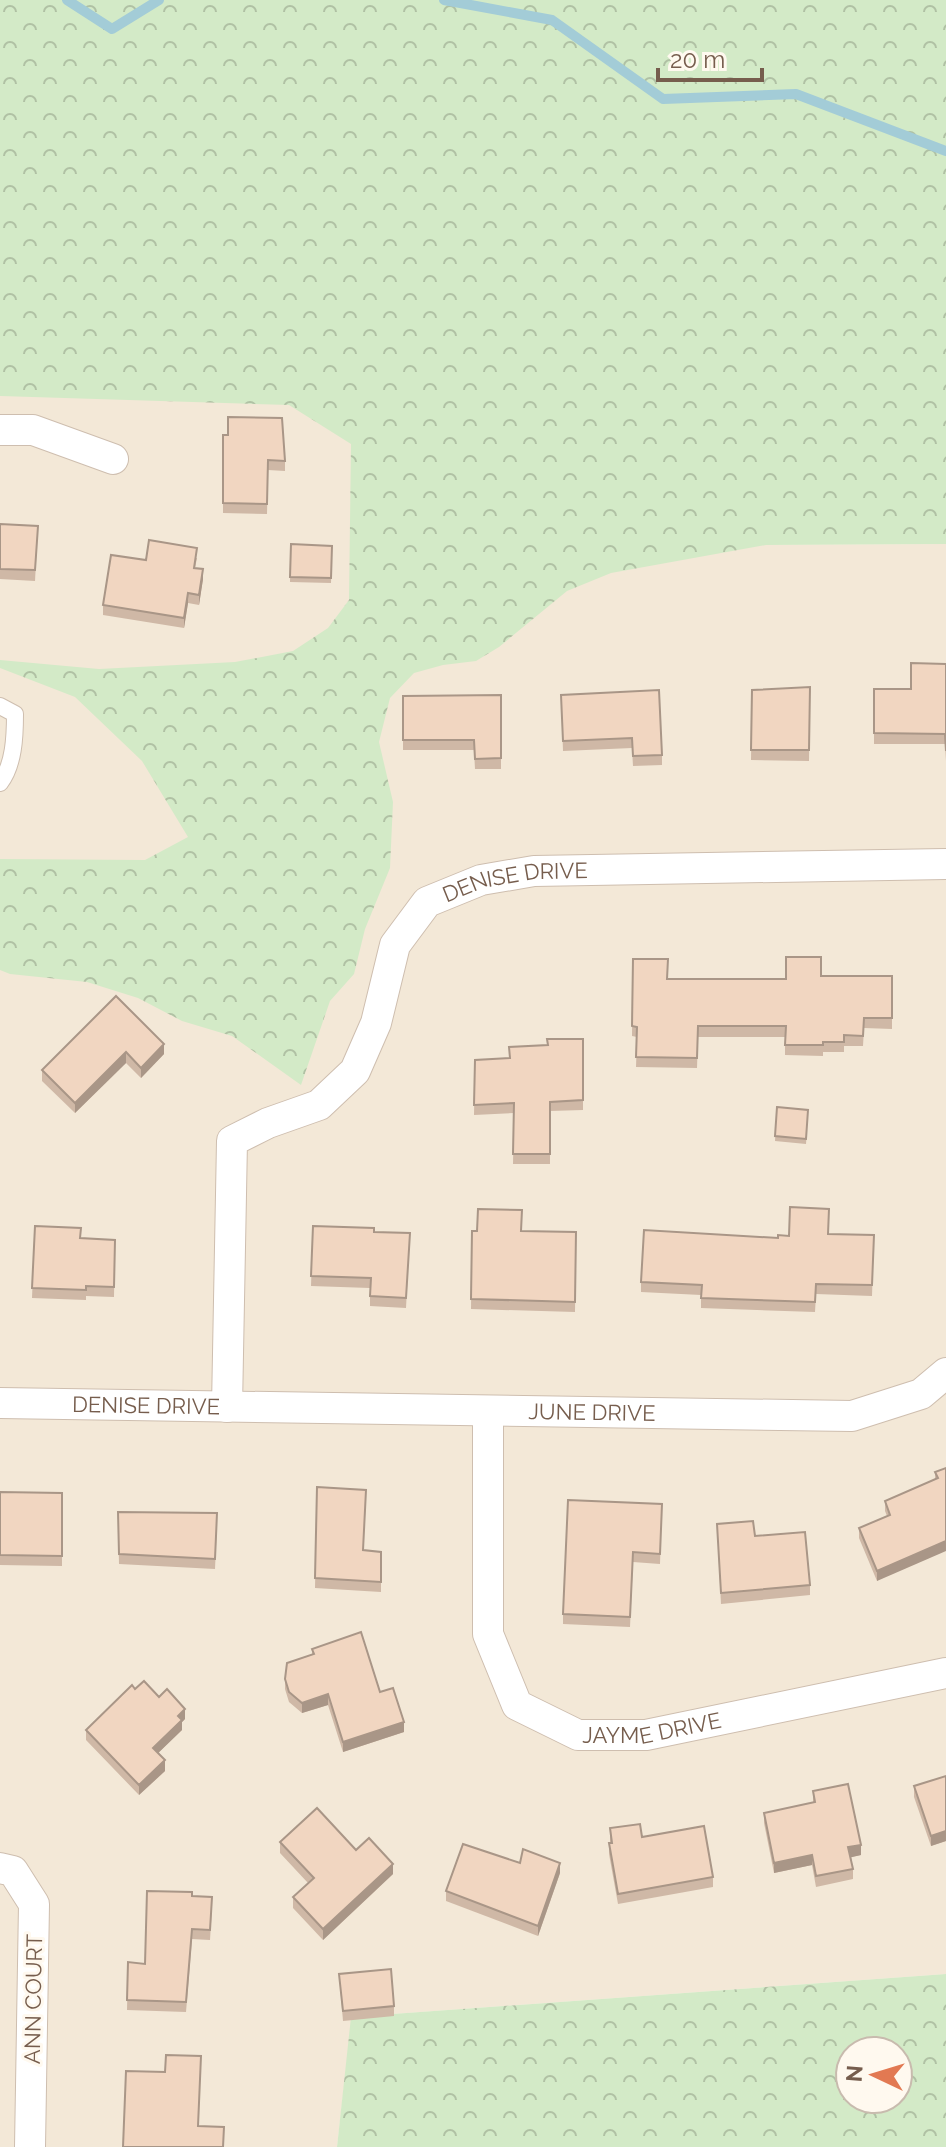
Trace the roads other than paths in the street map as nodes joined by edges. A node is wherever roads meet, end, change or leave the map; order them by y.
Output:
1 (0, 430) edge
2 (113, 459) dead end
3 (0, 706) edge
4 (0, 783) edge
5 (946, 864) edge
6 (946, 1373) edge
7 (0, 1403) edge
8 (227, 1407) junction
9 (488, 1411) junction
10 (946, 1673) edge
11 (0, 1868) edge
12 (30, 2147) edge

1 - 2 street
3 - 4 lane
5 - 8 street, DENISE DRIVE
6 - 9 street, JUNE DRIVE
7 - 8 street, DENISE DRIVE
8 - 9 street, JUNE DRIVE
9 - 10 street, JAYME DRIVE
11 - 12 street, ANN COURT

